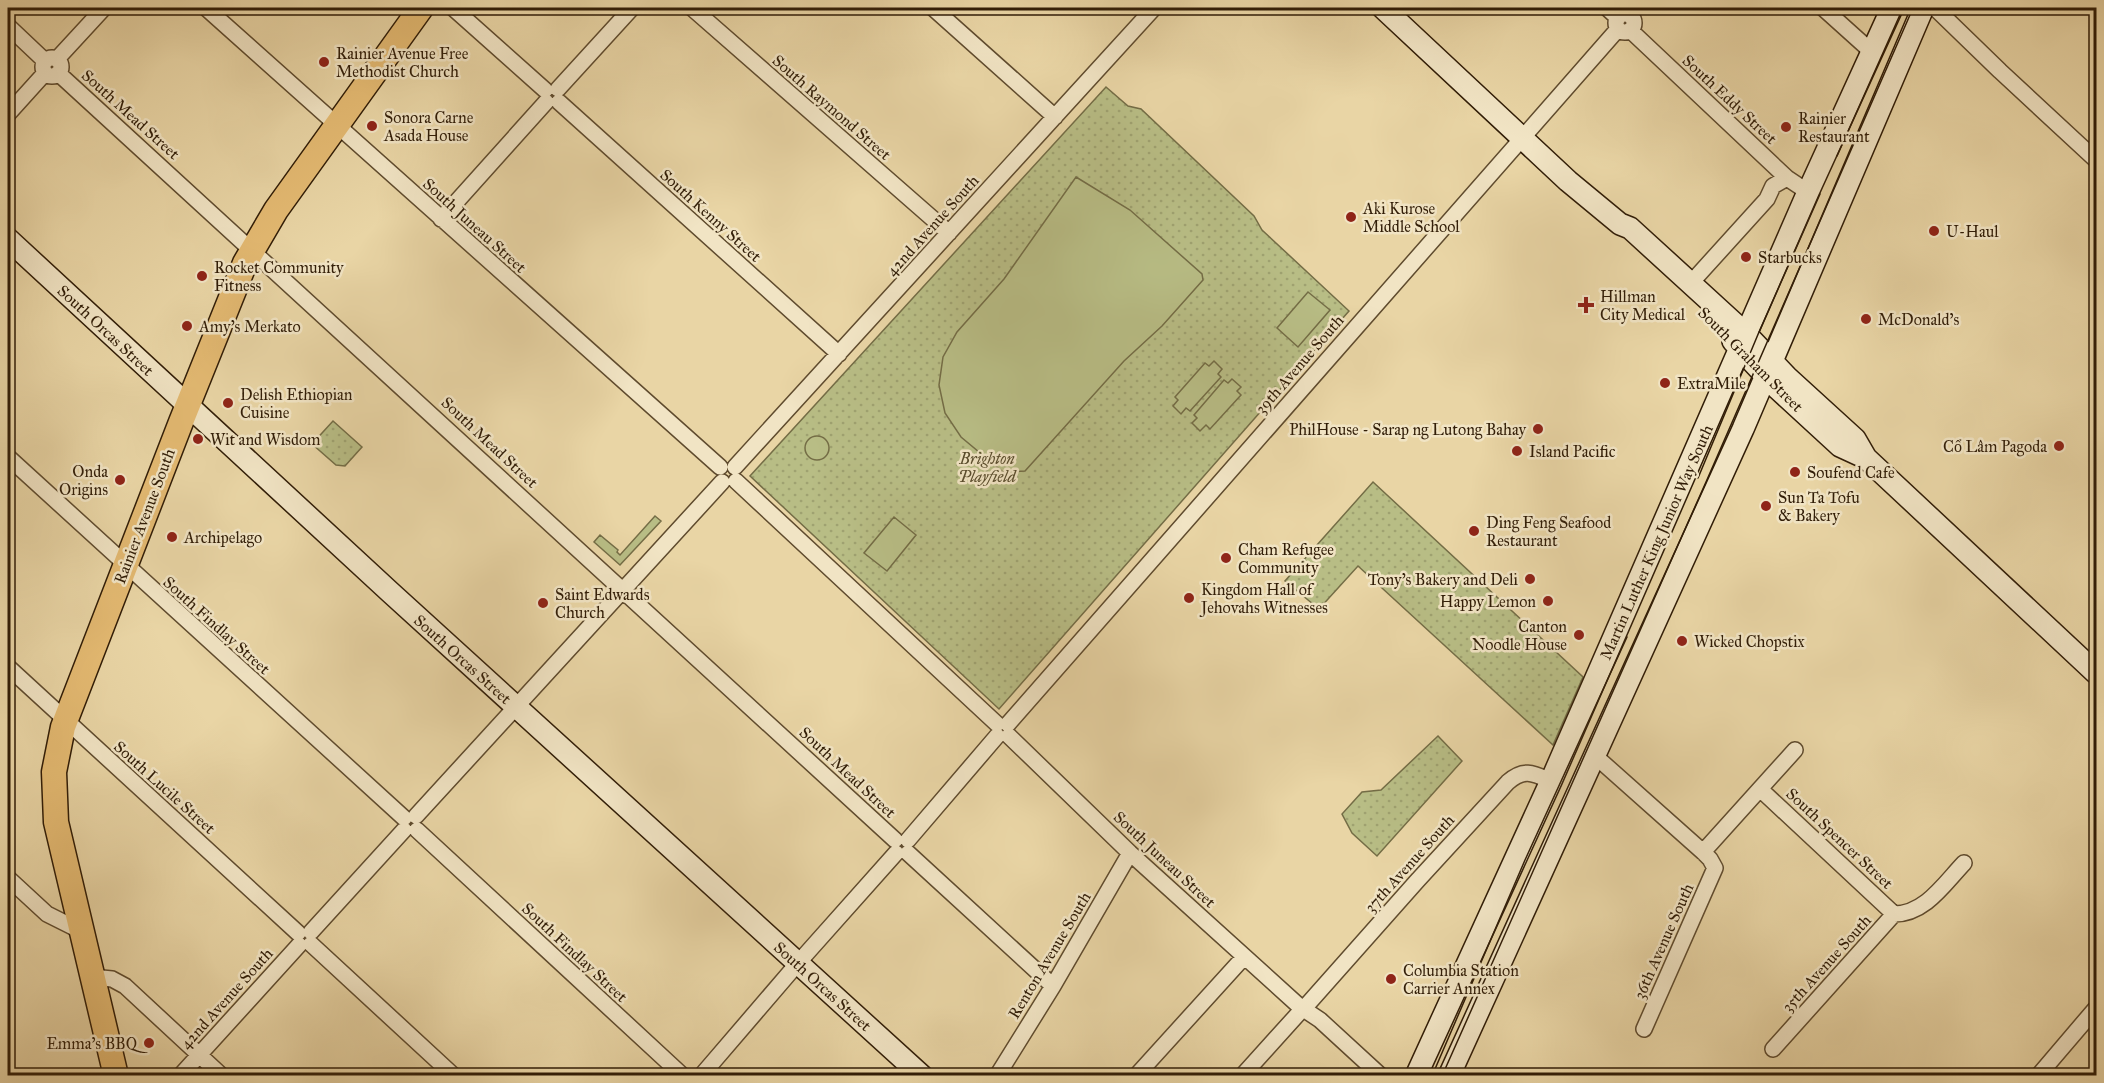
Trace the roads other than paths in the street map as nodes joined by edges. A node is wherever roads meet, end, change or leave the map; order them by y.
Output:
1 (104, 8) edge
2 (206, 8) edge
3 (421, 8) edge
4 (453, 8) edge
5 (632, 8) edge
6 (692, 8) edge
7 (933, 8) edge
8 (1383, 8) edge
9 (1823, 8) edge
10 (1892, 8) edge
11 (1923, 8) edge
12 (1935, 8) edge
13 (1151, 9) edge
14 (1623, 18) edge
15 (8, 26) edge
16 (1873, 53) junction
17 (51, 67) junction
18 (552, 96) junction
19 (8, 114) edge
20 (1055, 117) junction
21 (336, 125) junction
22 (1523, 137) junction
23 (2097, 160) edge
24 (1787, 178) junction
25 (1808, 192) junction
26 (441, 219) junction
27 (1620, 224) junction
28 (949, 233) junction
29 (8, 239) edge
30 (252, 249) junction
31 (1690, 284) junction
32 (1743, 342) junction
33 (839, 354) junction
34 (1769, 369) junction
35 (187, 405) junction
36 (8, 457) edge
37 (728, 474) junction
38 (125, 565) junction
39 (624, 590) junction
40 (8, 667) edge
41 (2097, 673) edge
42 (515, 706) junction
43 (65, 720) junction
44 (1003, 730) junction
45 (1795, 750) dead end
46 (1594, 755) junction
47 (1551, 781) junction
48 (1760, 789) junction
49 (410, 823) junction
50 (902, 846) junction
51 (1703, 852) junction
52 (1130, 853) junction
53 (1964, 863) dead end
54 (8, 878) edge
55 (1894, 914) junction
56 (81, 931) junction
57 (305, 938) junction
58 (1244, 957) junction
59 (798, 963) junction
60 (92, 977) junction
61 (1053, 986) junction
62 (2097, 1008) edge
63 (1303, 1009) junction
64 (1644, 1029) dead end
65 (1773, 1049) dead end
66 (199, 1054) junction
67 (116, 1076) edge
68 (180, 1076) edge
69 (222, 1076) edge
70 (454, 1076) edge
71 (683, 1076) edge
72 (701, 1076) edge
73 (922, 1076) edge
74 (997, 1076) edge
75 (1136, 1076) edge
76 (1242, 1076) edge
77 (1381, 1076) edge
78 (1416, 1076) edge
79 (1449, 1076) edge
80 (2038, 1076) edge

1 - 17 street
2 - 21 street, South Juneau Street
3 - 21 main road, Rainier Avenue South
4 - 18 street, South Kenny Street
5 - 18 street
6 - 28 street, South Raymond Street
7 - 20 street
8 - 22 street, South Graham Street
9 - 16 street
10 - 16 street, Martin Luther King Junior Way South
11 - 34 street, Martin Luther King Junior Way South
12 - 23 street
13 - 20 street, 42nd Avenue South
14 - 22 street, 39th Avenue South
14 - 24 street, South Eddy Street
15 - 17 street, South Mead Street
16 - 25 street, Martin Luther King Junior Way South
17 - 19 street
17 - 30 street, South Mead Street
18 - 26 street
18 - 33 street, South Kenny Street
20 - 28 street, 42nd Avenue South
21 - 26 street, South Juneau Street
21 - 30 main road, Rainier Avenue South
22 - 27 street, South Graham Street
22 - 44 street, 39th Avenue South
24 - 25 street, South Eddy Street
24 - 31 street
25 - 32 street, Martin Luther King Junior Way South
26 - 37 street, South Juneau Street
27 - 31 street, South Graham Street
27 - 32 street, South Graham Street
28 - 33 street, 42nd Avenue South
29 - 35 street, South Orcas Street
30 - 35 main road, Rainier Avenue South
30 - 39 street, South Mead Street
31 - 32 street, South Graham Street
32 - 34 street, South Graham Street
32 - 47 street, Martin Luther King Junior Way South
33 - 37 street, 42nd Avenue South
34 - 41 street, South Graham Street
34 - 46 street, Martin Luther King Junior Way South
35 - 38 main road, Rainier Avenue South
35 - 42 street, South Orcas Street
36 - 38 street, South Findlay Street
37 - 39 street, 42nd Avenue South
37 - 44 street, South Juneau Street
38 - 43 main road, Rainier Avenue South
38 - 49 street, South Findlay Street
39 - 42 street, 42nd Avenue South
39 - 50 street, South Mead Street
40 - 43 street, South Lucile Street
42 - 49 street, 42nd Avenue South
42 - 59 street, South Orcas Street
43 - 56 main road, Rainier Avenue South
43 - 57 street, South Lucile Street
44 - 50 street, 39th Avenue South
44 - 52 street, South Juneau Street
45 - 48 street
46 - 51 street
46 - 79 street, Martin Luther King Junior Way South
47 - 63 street, 37th Avenue South
47 - 78 street, Martin Luther King Junior Way South
48 - 51 street
48 - 55 street, South Spencer Street
49 - 57 street, 42nd Avenue South
49 - 71 street, South Findlay Street
50 - 59 street, 39th Avenue South
50 - 61 street, South Mead Street
51 - 64 street, 36th Avenue South
52 - 58 street, South Juneau Street
52 - 61 street, Renton Avenue South
53 - 55 street, 35th Avenue South
54 - 56 street
55 - 65 street, 35th Avenue South
56 - 60 main road, Rainier Avenue South
57 - 66 street, 42nd Avenue South
57 - 70 street, South Lucile Street
58 - 63 street, South Juneau Street
58 - 75 street
59 - 72 street, 39th Avenue South
59 - 73 street, South Orcas Street
60 - 66 street
60 - 67 main road, Rainier Avenue South
61 - 74 street, Renton Avenue South
62 - 80 street
63 - 76 street, 37th Avenue South
63 - 77 street, South Juneau Street
66 - 68 street, 42nd Avenue South
66 - 69 street

